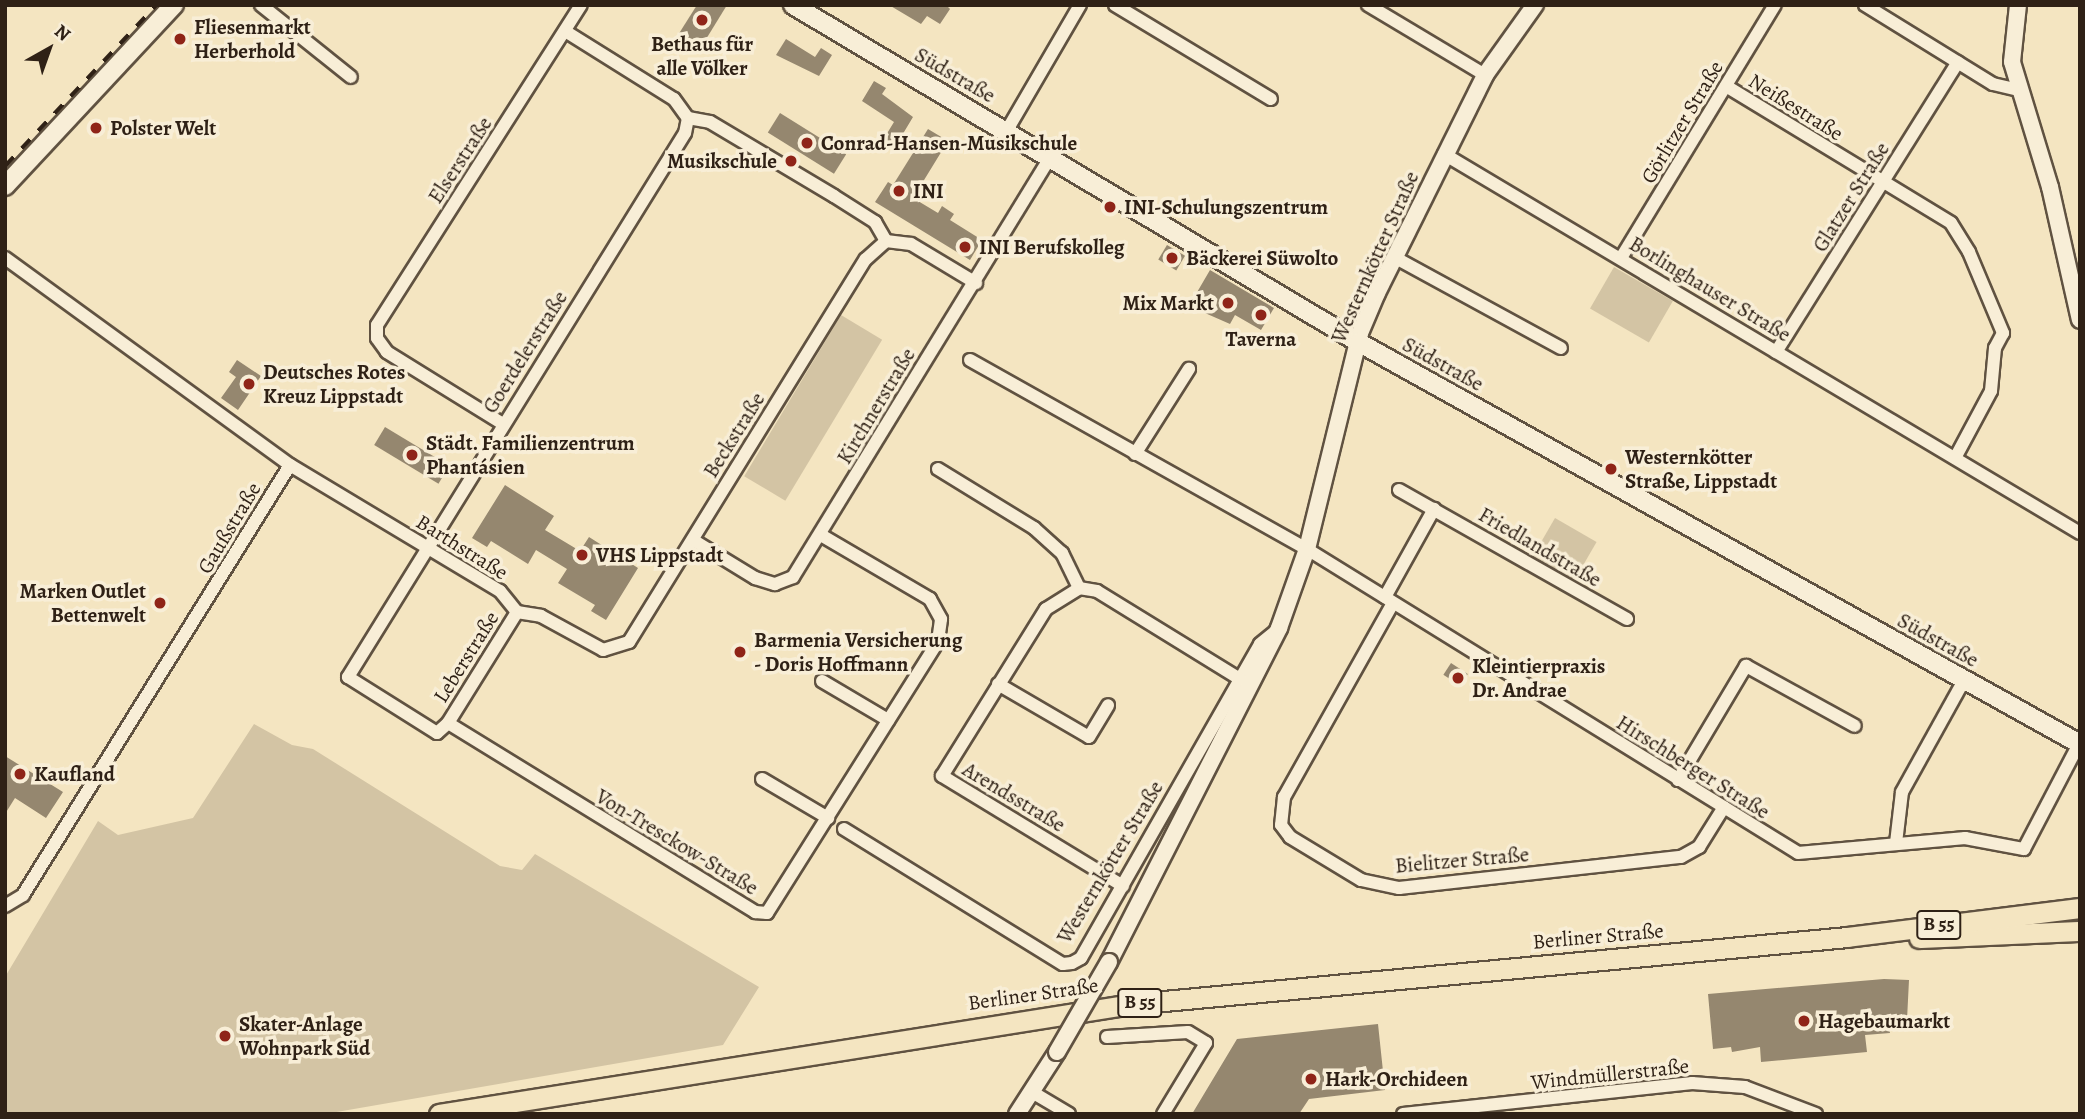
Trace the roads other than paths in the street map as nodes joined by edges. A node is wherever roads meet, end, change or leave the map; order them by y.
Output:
1 (174, 5) edge
2 (261, 5) edge
3 (581, 5) edge
4 (793, 5) edge
5 (1080, 5) edge
6 (1115, 5) edge
7 (1368, 5) edge
8 (1535, 5) edge
9 (1774, 5) edge
10 (1865, 5) edge
11 (2018, 5) edge
12 (565, 31) junction
13 (1958, 62) junction
14 (1485, 75) junction
15 (351, 77) dead end
16 (1726, 86) junction
17 (2020, 90) junction
18 (1271, 99) dead end
19 (688, 118) junction
20 (1006, 132) junction
21 (1444, 154) junction
22 (1050, 158) junction
23 (1883, 181) junction
24 (5, 186) edge
25 (887, 241) junction
26 (1394, 257) junction
27 (5, 258) edge
28 (1621, 258) junction
29 (976, 283) junction
30 (2079, 317) edge
31 (1358, 342) junction
32 (1560, 348) dead end
33 (1776, 352) junction
34 (970, 360) dead end
35 (1189, 369) dead end
36 (503, 424) junction
37 (1135, 454) junction
38 (1955, 458) junction
39 (290, 465) junction
40 (938, 469) dead end
41 (1399, 490) dead end
42 (1434, 509) junction
43 (2080, 533) edge
44 (821, 535) junction
45 (693, 540) junction
46 (428, 547) junction
47 (1307, 549) junction
48 (1079, 588) junction
49 (1389, 600) junction
50 (517, 612) junction
51 (1627, 619) dead end
52 (1279, 628) junction
53 (614, 649) joint
54 (348, 677) joint
55 (1240, 679) junction
56 (1964, 680) junction
57 (822, 681) dead end
58 (998, 684) junction
59 (1108, 705) dead end
60 (888, 720) junction
61 (448, 723) junction
62 (1855, 726) dead end
63 (2079, 744) edge
64 (762, 779) dead end
65 (1678, 780) junction
66 (544, 784) joint
67 (1724, 807) junction
68 (828, 818) junction
69 (844, 829) dead end
70 (1896, 843) junction
71 (1123, 886) junction
72 (8, 905) edge
73 (2080, 908) edge
74 (2080, 931) edge
75 (1847, 937) junction
76 (1107, 1037) dead end
77 (1032, 1092) junction
78 (1793, 1108) edge
79 (439, 1114) edge
80 (1017, 1114) edge
81 (1069, 1114) edge
82 (1163, 1114) edge
83 (1403, 1114) edge
84 (1816, 1114) edge

1 - 24 main road
2 - 15 street
3 - 12 street, Elserstraße
4 - 20 main road, Südstraße
5 - 20 street
6 - 18 street
7 - 14 street
8 - 14 street, Westernkötter Straße
9 - 16 street, Görlitzer Straße
10 - 13 street
11 - 17 street
12 - 19 street
12 - 36 street, Elserstraße
13 - 17 street
13 - 23 street, Glatzer Straße
14 - 21 street, Westernkötter Straße
16 - 23 street, Neißestraße
16 - 28 street, Görlitzer Straße
17 - 30 street
19 - 25 street
19 - 36 street, Goerdelerstraße
20 - 22 main road, Südstraße
21 - 26 street, Westernkötter Straße
21 - 28 street, Borlinghauser Straße
22 - 29 street, Kirchnerstraße
22 - 31 main road, Südstraße
23 - 33 street, Glatzer Straße
23 - 38 street
25 - 29 street
25 - 45 street, Beckstraße
26 - 31 street, Westernkötter Straße
26 - 32 street
27 - 39 street
28 - 33 street, Borlinghauser Straße
29 - 44 street, Kirchnerstraße
31 - 47 street, Westernkötter Straße
31 - 56 main road, Südstraße
33 - 38 street, Borlinghauser Straße
34 - 37 street, Hirschberger Straße
35 - 37 street
36 - 46 street, Goerdelerstraße
37 - 47 street, Hirschberger Straße
38 - 43 street, Borlinghauser Straße
39 - 46 street, Barthstraße
39 - 72 street, Gaußstraße
40 - 48 street
41 - 42 street, Friedlandstraße
42 - 49 street
42 - 51 street, Friedlandstraße
44 - 45 street, Kirchnerstraße
44 - 60 street, Von-Tresckow-Straße
45 - 53 street, Beckstraße
46 - 50 street, Barthstraße
46 - 54 street, Goerdelerstraße
47 - 49 street, Hirschberger Straße
47 - 52 street, Westernkötter Straße
48 - 55 street
48 - 58 street, Arendsstraße
49 - 65 street, Hirschberger Straße
49 - 67 street, Bielitzer Straße
50 - 53 street, Barthstraße
50 - 61 street, Leberstraße
52 - 55 street, Westernkötter Straße
52 - 77 street, Westernkötter Straße, bridge
54 - 61 street, Leberstraße
55 - 71 street, Westernkötter Straße
56 - 63 main road, Südstraße
56 - 70 street
57 - 60 street
58 - 59 street
58 - 71 street, Arendsstraße
60 - 68 street, Von-Tresckow-Straße
61 - 66 street, Leberstraße
62 - 65 street
63 - 70 street, Hirschberger Straße
64 - 68 street
65 - 67 street, Hirschberger Straße
66 - 68 street, Von-Tresckow-Straße
67 - 70 street, Hirschberger Straße
69 - 71 street, Westernkötter Straße
73 - 75 main road, Berliner Straße / B 55
74 - 75 main road, Berliner Straße / B 55
75 - 79 main road, Berliner Straße / B 55
76 - 82 street
77 - 80 street, Westernkötter Straße
77 - 81 street
78 - 83 street, Windmüllerstraße
78 - 84 street, Windmüllerstraße

